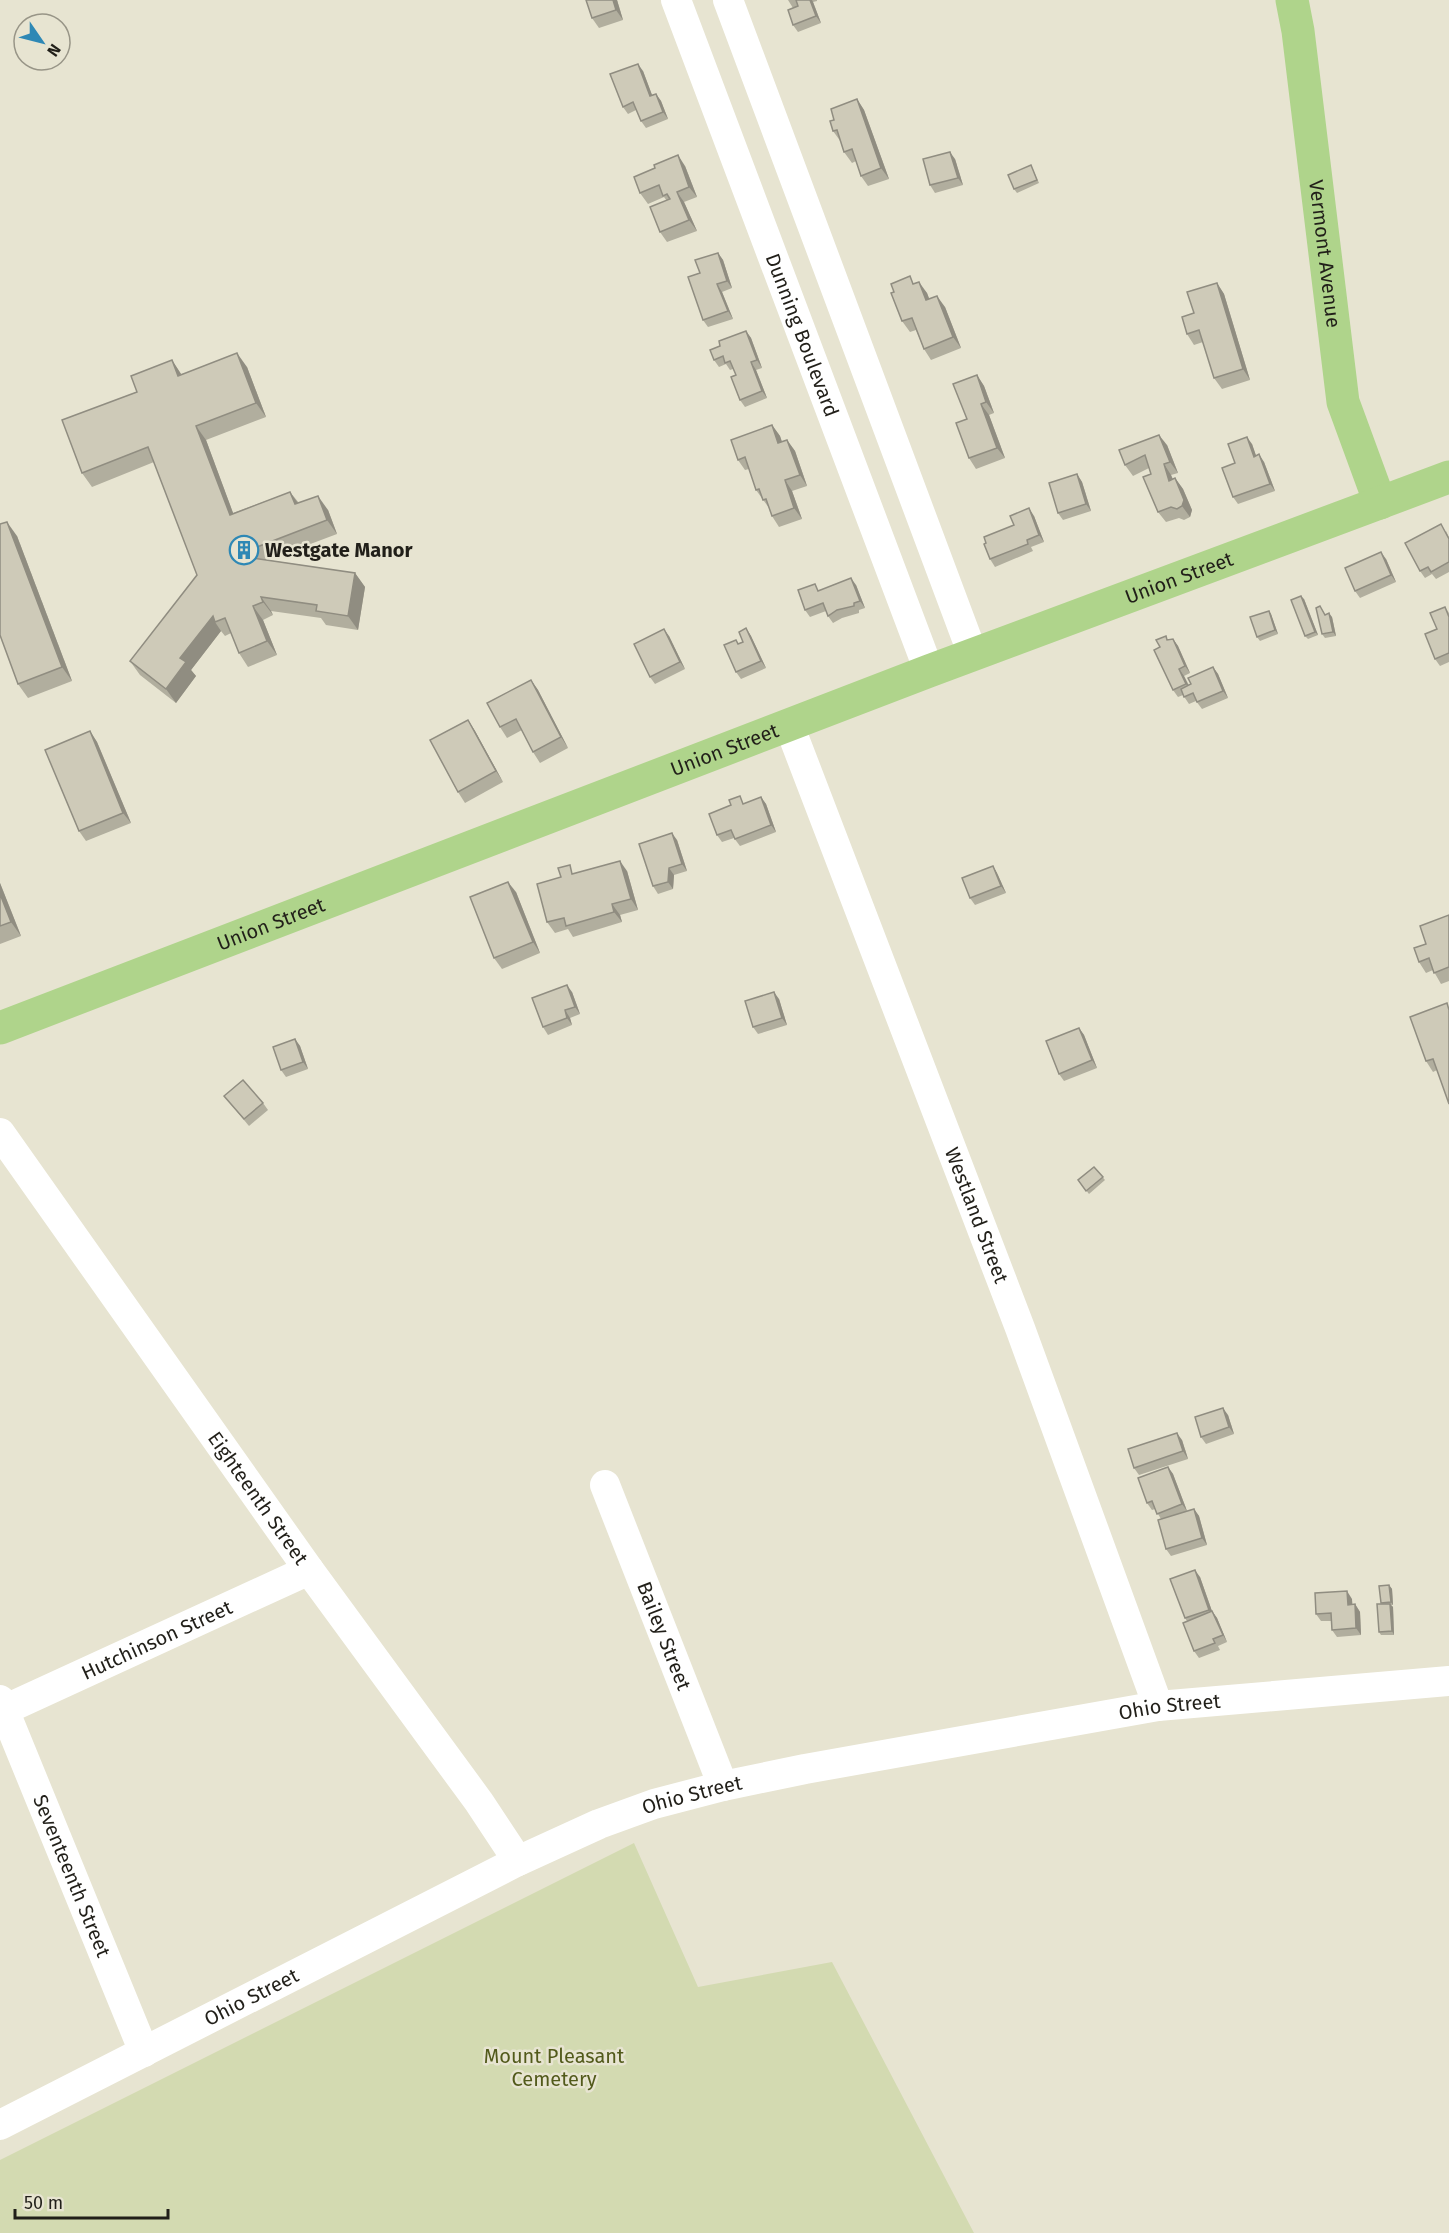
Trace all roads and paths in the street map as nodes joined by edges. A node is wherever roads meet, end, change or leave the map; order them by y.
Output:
1 (676, 0) edge
2 (728, 0) edge
3 (1292, 0) edge
4 (1449, 477) edge
5 (1380, 503) junction
6 (973, 655) junction
7 (928, 671) junction
8 (789, 725) junction
9 (0, 1028) edge
10 (0, 1133) edge
11 (605, 1485) dead end
12 (309, 1570) junction
13 (1449, 1681) edge
14 (2, 1706) edge
15 (1158, 1706) junction
16 (723, 1786) junction
17 (518, 1861) junction
18 (144, 2052) junction
19 (0, 2125) edge

1 - 7 street, Dunning Boulevard
2 - 6 street
3 - 5 main road, Vermont Avenue
4 - 5 main road, Union Street
5 - 6 main road, Union Street
6 - 7 main road, Union Street
7 - 8 main road, Union Street
8 - 9 main road, Union Street
8 - 15 street, Westland Street
10 - 12 street, Eighteenth Street
11 - 16 street, Bailey Street
12 - 14 street, Hutchinson Street
12 - 17 street, Eighteenth Street
13 - 15 street, Ohio Street
14 - 18 street, Seventeenth Street
15 - 16 street, Ohio Street
16 - 17 street, Ohio Street
17 - 18 street, Ohio Street
18 - 19 street, Ohio Street

